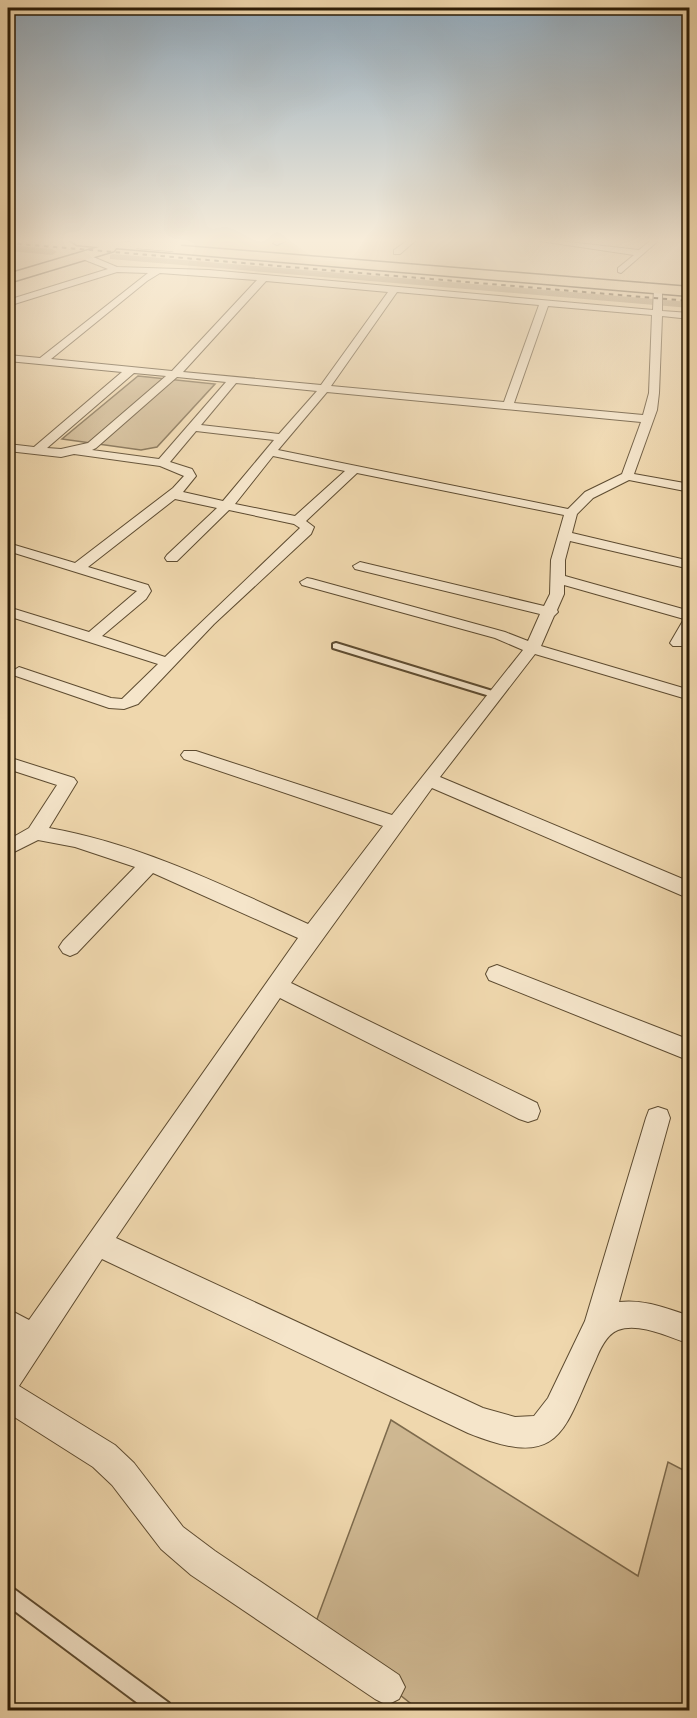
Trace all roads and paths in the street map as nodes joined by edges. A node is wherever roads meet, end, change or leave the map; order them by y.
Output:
1 (92, 321) edge
2 (224, 321) edge
3 (372, 321) edge
4 (538, 321) edge
5 (656, 321) edge
6 (8, 358) edge
7 (42, 361) junction
8 (131, 370) junction
9 (175, 374) junction
10 (233, 380) junction
11 (326, 387) junction
12 (508, 405) junction
13 (647, 419) junction
14 (192, 427) junction
15 (282, 438) junction
16 (8, 448) edge
17 (77, 451) junction
18 (35, 452) junction
19 (270, 452) junction
20 (162, 463) junction
21 (354, 469) junction
22 (627, 476) junction
23 (690, 488) edge
24 (172, 494) junction
25 (225, 507) junction
26 (571, 513) junction
27 (298, 521) junction
28 (564, 535) junction
29 (8, 548) edge
30 (172, 558) dead end
31 (690, 565) edge
32 (360, 566) dead end
33 (79, 567) junction
34 (559, 579) junction
35 (307, 582) dead end
36 (8, 611) edge
37 (550, 612) junction
38 (690, 616) edge
39 (690, 622) edge
40 (92, 637) junction
41 (678, 643) dead end
42 (336, 646) dead end
43 (532, 648) junction
44 (169, 663) junction
45 (19, 672) dead end
46 (496, 695) junction
47 (690, 695) edge
48 (190, 755) dead end
49 (8, 763) edge
50 (429, 779) junction
51 (395, 823) junction
52 (36, 833) junction
53 (8, 848) edge
54 (150, 864) junction
55 (690, 891) edge
56 (312, 935) junction
57 (70, 947) dead end
58 (497, 974) dead end
59 (277, 986) junction
60 (690, 1051) edge
61 (528, 1111) dead end
62 (658, 1119) dead end
63 (97, 1243) junction
64 (8, 1323) edge
65 (599, 1323) junction
66 (690, 1330) edge
67 (33, 1338) junction
68 (8, 1376) edge
69 (8, 1396) edge
70 (8, 1595) edge
71 (387, 1687) dead end
72 (162, 1710) edge

1 - 7 street
2 - 9 street
3 - 11 street
4 - 12 street
5 - 13 street
6 - 7 street
7 - 8 street
8 - 9 street
8 - 18 street
9 - 10 street
9 - 17 street
10 - 11 street
10 - 14 street
11 - 12 street
11 - 15 street
12 - 13 street
13 - 22 street
14 - 15 street
14 - 20 street
15 - 19 street
16 - 18 street
17 - 18 street
17 - 20 street
19 - 21 street
19 - 25 street
20 - 24 street
21 - 26 street
21 - 27 street
22 - 23 street
22 - 26 street
24 - 25 street
24 - 33 street
25 - 27 street
25 - 30 street
26 - 28 street
27 - 44 street
28 - 31 street
28 - 34 street
29 - 33 street
32 - 37 street
33 - 40 street
34 - 37 street
34 - 38 street
35 - 43 street
36 - 40 street
37 - 43 street
39 - 41 street
40 - 44 street
42 - 46 lane
43 - 46 street
43 - 47 street
44 - 45 street
46 - 50 street
48 - 51 street
49 - 52 street
50 - 51 street
50 - 55 street
51 - 56 street
52 - 53 street
52 - 54 street
54 - 56 street
54 - 57 street
56 - 59 street
58 - 60 street
59 - 61 street
59 - 63 street
62 - 65 street
63 - 65 street
63 - 67 street
64 - 67 street
65 - 66 street
67 - 68 street
69 - 71 street
70 - 72 lane

